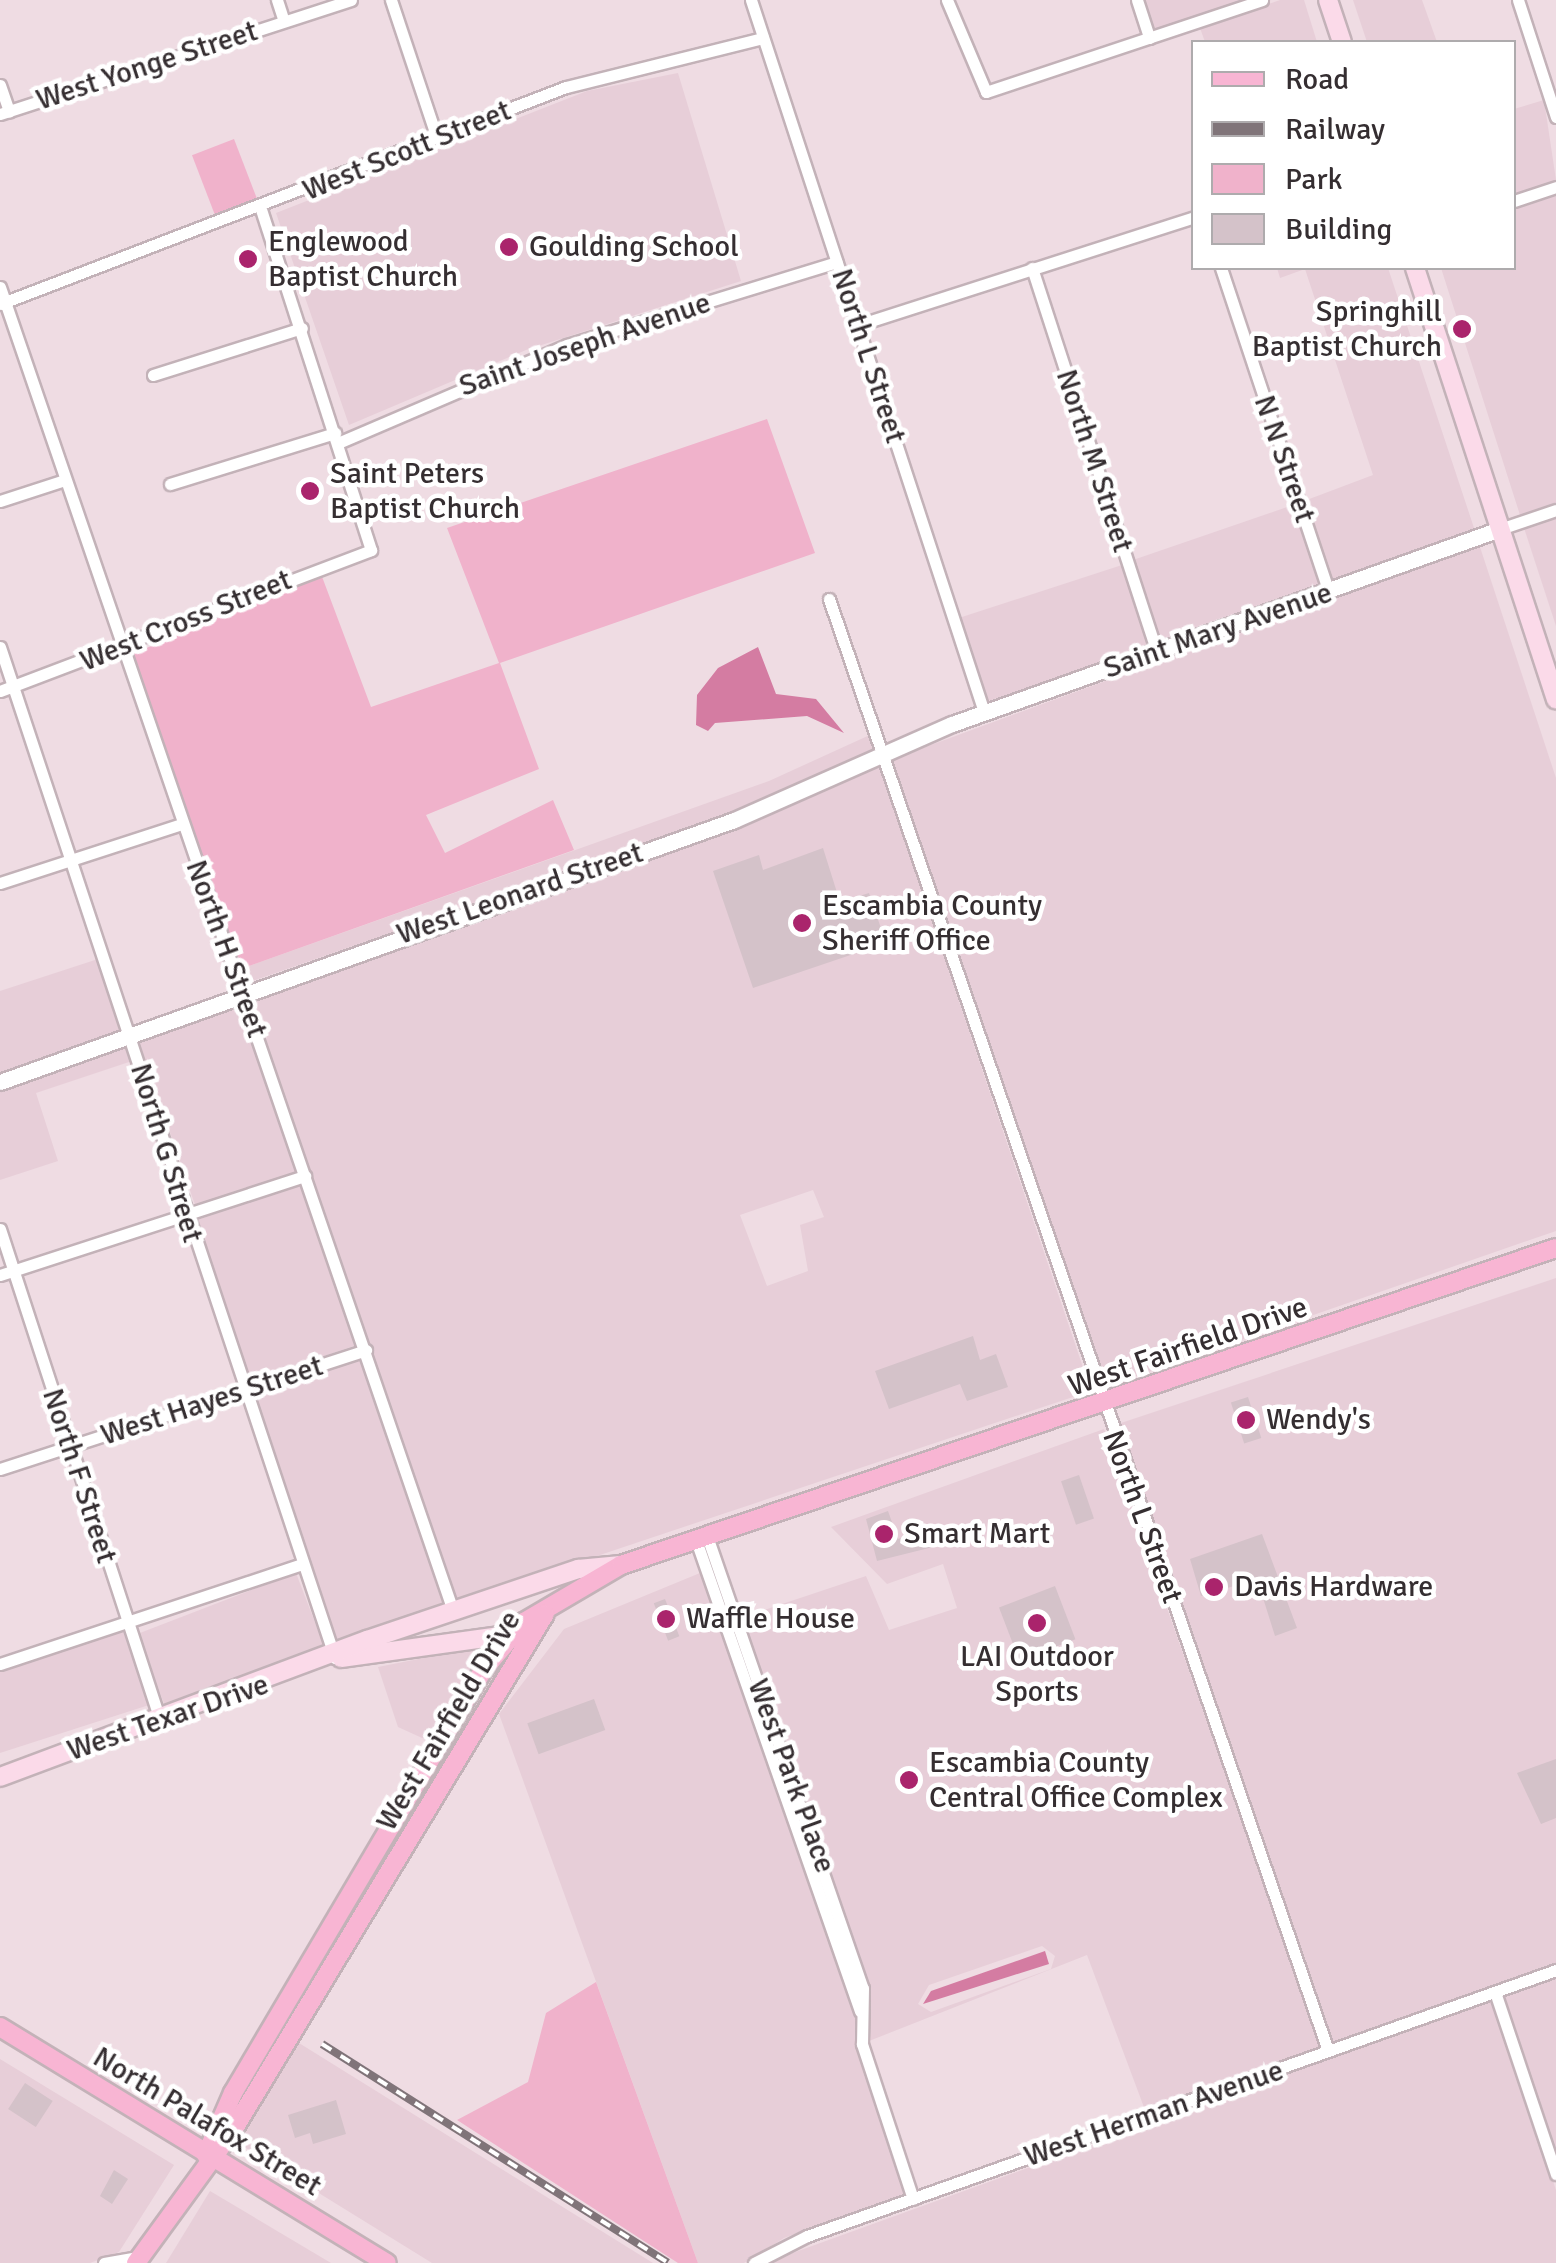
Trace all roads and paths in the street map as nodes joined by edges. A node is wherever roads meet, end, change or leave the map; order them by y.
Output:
1 (278, 0) edge
2 (351, 0) edge
3 (391, 0) edge
4 (751, 0) edge
5 (947, 0) edge
6 (1136, 0) edge
7 (1262, 0) edge
8 (1328, 0) edge
9 (1518, 0) edge
10 (284, 21) junction
11 (763, 38) junction
12 (1148, 38) junction
13 (1341, 40) edge
14 (0, 85) edge
15 (5, 113) edge
16 (1556, 117) edge
17 (436, 138) junction
18 (1556, 187) edge
19 (1516, 200) edge
20 (260, 210) junction
21 (1191, 218) edge
22 (837, 262) junction
23 (1032, 268) junction
24 (1223, 270) edge
25 (1416, 270) edge
26 (0, 288) edge
27 (2, 303) edge
28 (858, 325) junction
29 (302, 328) junction
30 (154, 374) dead end
31 (337, 438) junction
32 (65, 480) junction
33 (170, 484) dead end
34 (0, 501) edge
35 (1556, 510) edge
36 (1500, 529) junction
37 (1329, 592) junction
38 (829, 599) dead end
39 (0, 647) edge
40 (122, 650) junction
41 (1156, 654) junction
42 (6, 689) edge
43 (1556, 700) edge
44 (984, 712) junction
45 (882, 756) junction
46 (182, 824) junction
47 (69, 859) junction
48 (0, 883) edge
49 (241, 993) junction
50 (132, 1038) junction
51 (0, 1082) edge
52 (305, 1176) junction
53 (184, 1216) junction
54 (0, 1229) edge
55 (1556, 1248) edge
56 (14, 1271) junction
57 (0, 1275) edge
58 (366, 1350) junction
59 (242, 1392) junction
60 (1102, 1405) junction
61 (69, 1447) junction
62 (0, 1469) edge
63 (702, 1541) junction
64 (299, 1564) junction
65 (621, 1565) junction
66 (551, 1605) junction
67 (453, 1612) junction
68 (126, 1621) junction
69 (532, 1631) junction
70 (508, 1635) junction
71 (335, 1658) junction
72 (0, 1664) edge
73 (160, 1721) junction
74 (0, 1777) edge
75 (1556, 1970) edge
76 (1495, 1992) junction
77 (0, 2027) edge
78 (1328, 2050) junction
79 (206, 2155) junction
80 (1556, 2174) edge
81 (913, 2199) junction
82 (137, 2260) edge
83 (104, 2263) edge
84 (387, 2263) edge
85 (754, 2263) edge

1 - 10 street
2 - 10 street, West Yonge Street
3 - 17 street
4 - 11 street, North L Street
5 - 12 street
6 - 12 street
7 - 12 street
8 - 13 main road
9 - 16 street
10 - 15 street, West Yonge Street
11 - 17 street, West Scott Street
11 - 22 street, North L Street
14 - 15 street
17 - 20 street, West Scott Street
18 - 19 street
20 - 27 street, West Scott Street
20 - 29 street
21 - 23 street
22 - 28 street, North L Street
22 - 31 street, Saint Joseph Avenue
23 - 28 street
23 - 41 street, North M Street
24 - 37 street, N N Street
25 - 36 main road
26 - 27 street, North H Street
27 - 32 street, North H Street
28 - 44 street, North L Street
29 - 30 street
29 - 31 street
31 - 33 street, Saint Joseph Avenue
31 - 40 street, West Cross Street
32 - 34 street
32 - 40 street, North H Street
35 - 36 street, Saint Mary Avenue
36 - 37 street, Saint Mary Avenue
36 - 43 main road
37 - 41 street, Saint Mary Avenue
38 - 45 street
39 - 42 street, North G Street
40 - 42 street, West Cross Street
40 - 46 street, North H Street
41 - 44 street, Saint Mary Avenue
42 - 47 street, North G Street
44 - 45 street, Saint Mary Avenue
45 - 49 street, West Leonard Street
45 - 60 street, North L Street
46 - 47 street
46 - 49 street, North H Street
47 - 48 street
47 - 50 street, North G Street
49 - 50 street, West Leonard Street
49 - 52 street, North H Street
50 - 51 street, West Leonard Street
50 - 53 street, North G Street
52 - 53 street
52 - 58 street, North H Street
53 - 56 street
53 - 59 street, North G Street
54 - 56 street, North F Street
55 - 60 main road, West Fairfield Drive
56 - 57 street
56 - 61 street, North F Street
58 - 59 street, West Hayes Street
58 - 67 street, North H Street
59 - 61 street, West Hayes Street
59 - 64 street, North G Street
60 - 63 main road, West Fairfield Drive
60 - 78 street, North L Street
61 - 62 street, West Hayes Street
61 - 68 street, North F Street
63 - 65 main road, West Fairfield Drive
63 - 81 street, West Park Place
64 - 68 street
64 - 71 street, North G Street
65 - 66 main road, West Fairfield Drive
65 - 67 main road, West Texar Drive
66 - 69 main road, West Fairfield Drive
66 - 70 main road
67 - 71 main road, West Texar Drive
68 - 72 street
68 - 73 street, North F Street
69 - 70 main road, West Texar Drive
69 - 79 main road, West Fairfield Drive
70 - 71 main road, West Texar Drive
70 - 79 main road, West Fairfield Drive
71 - 73 main road, West Texar Drive
73 - 74 main road, West Texar Drive
75 - 76 street, West Herman Avenue
76 - 78 street, West Herman Avenue
76 - 80 street
77 - 79 main road, North Palafox Street
78 - 81 street, West Herman Avenue
79 - 82 main road
79 - 84 main road, North Palafox Street
81 - 85 street, West Herman Avenue
82 - 83 street

